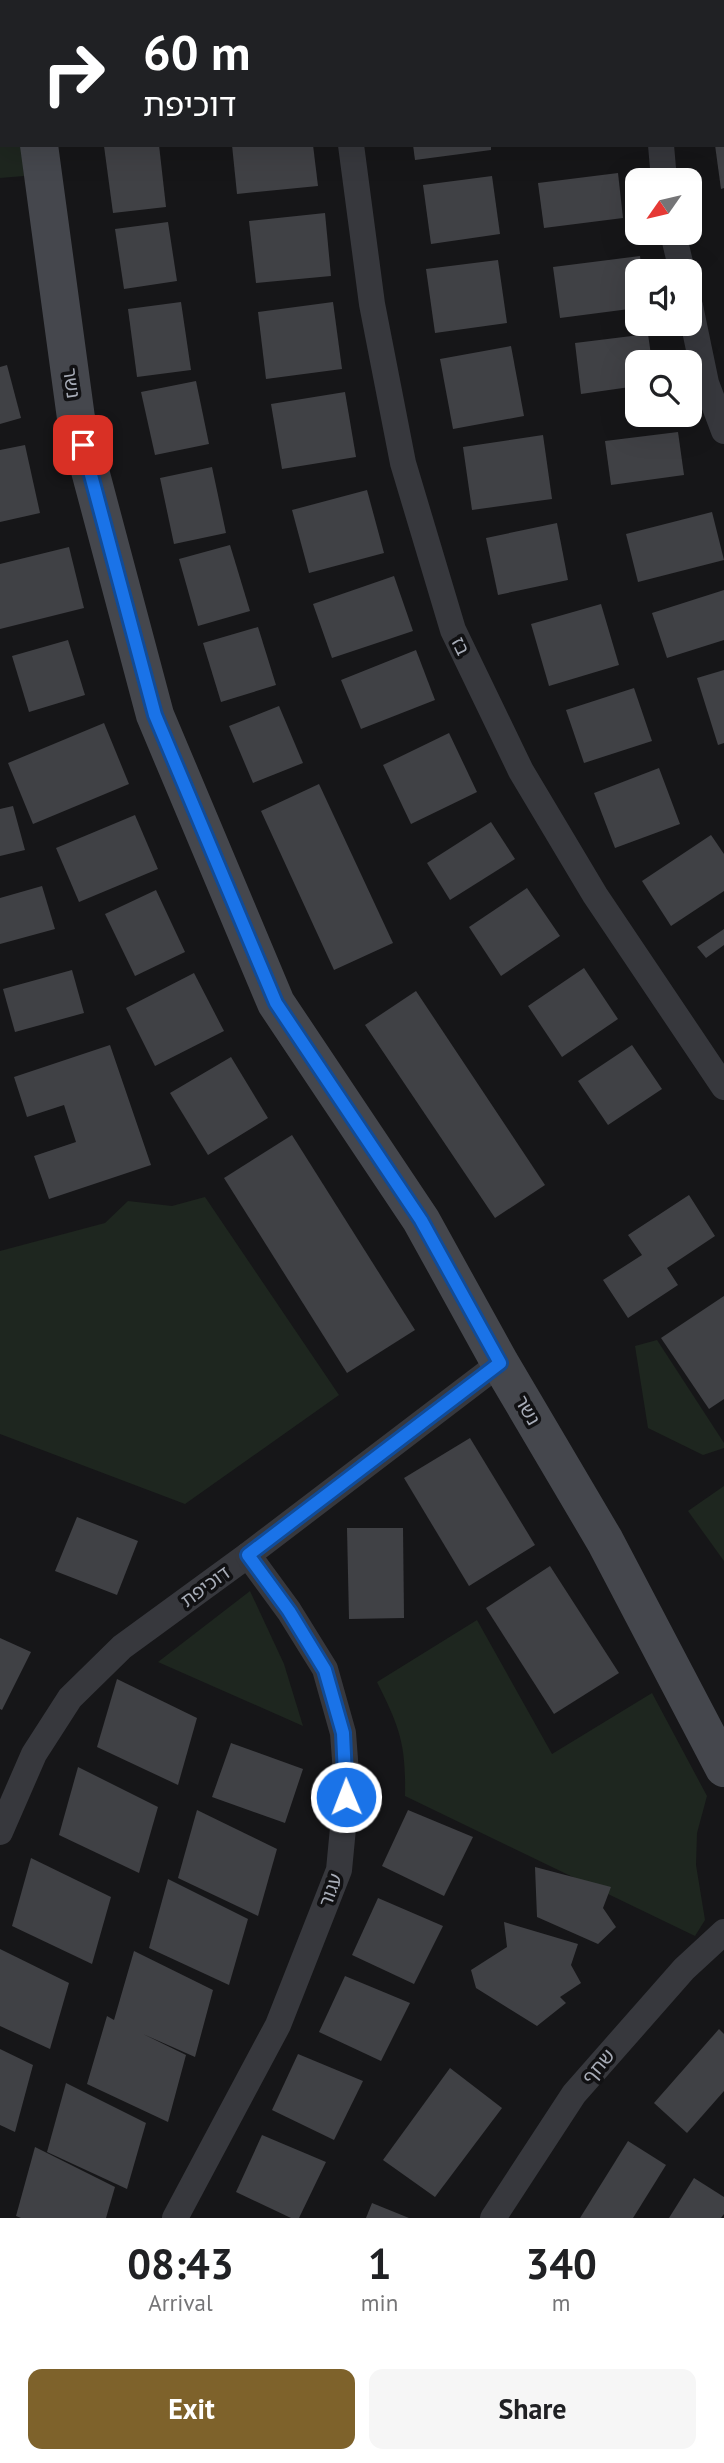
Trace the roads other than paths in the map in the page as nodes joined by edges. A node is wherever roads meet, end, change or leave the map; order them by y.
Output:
1 (39, 147) edge
2 (351, 147) edge
3 (661, 147) edge
4 (663, 168) edge
5 (696, 336) edge
6 (724, 431) edge
7 (724, 1087) edge
8 (500, 1363) junction
9 (248, 1555) junction
10 (724, 1768) edge
11 (0, 1832) edge
12 (724, 1932) edge
13 (175, 2218) edge
14 (493, 2218) edge

1 - 8 street, נשר
2 - 7 street, בז
3 - 4 street
5 - 6 street
8 - 9 street, דוכיפת
8 - 10 street, נשר
9 - 11 street, דוכיפת
9 - 13 street, עגור
12 - 14 street, שחף

